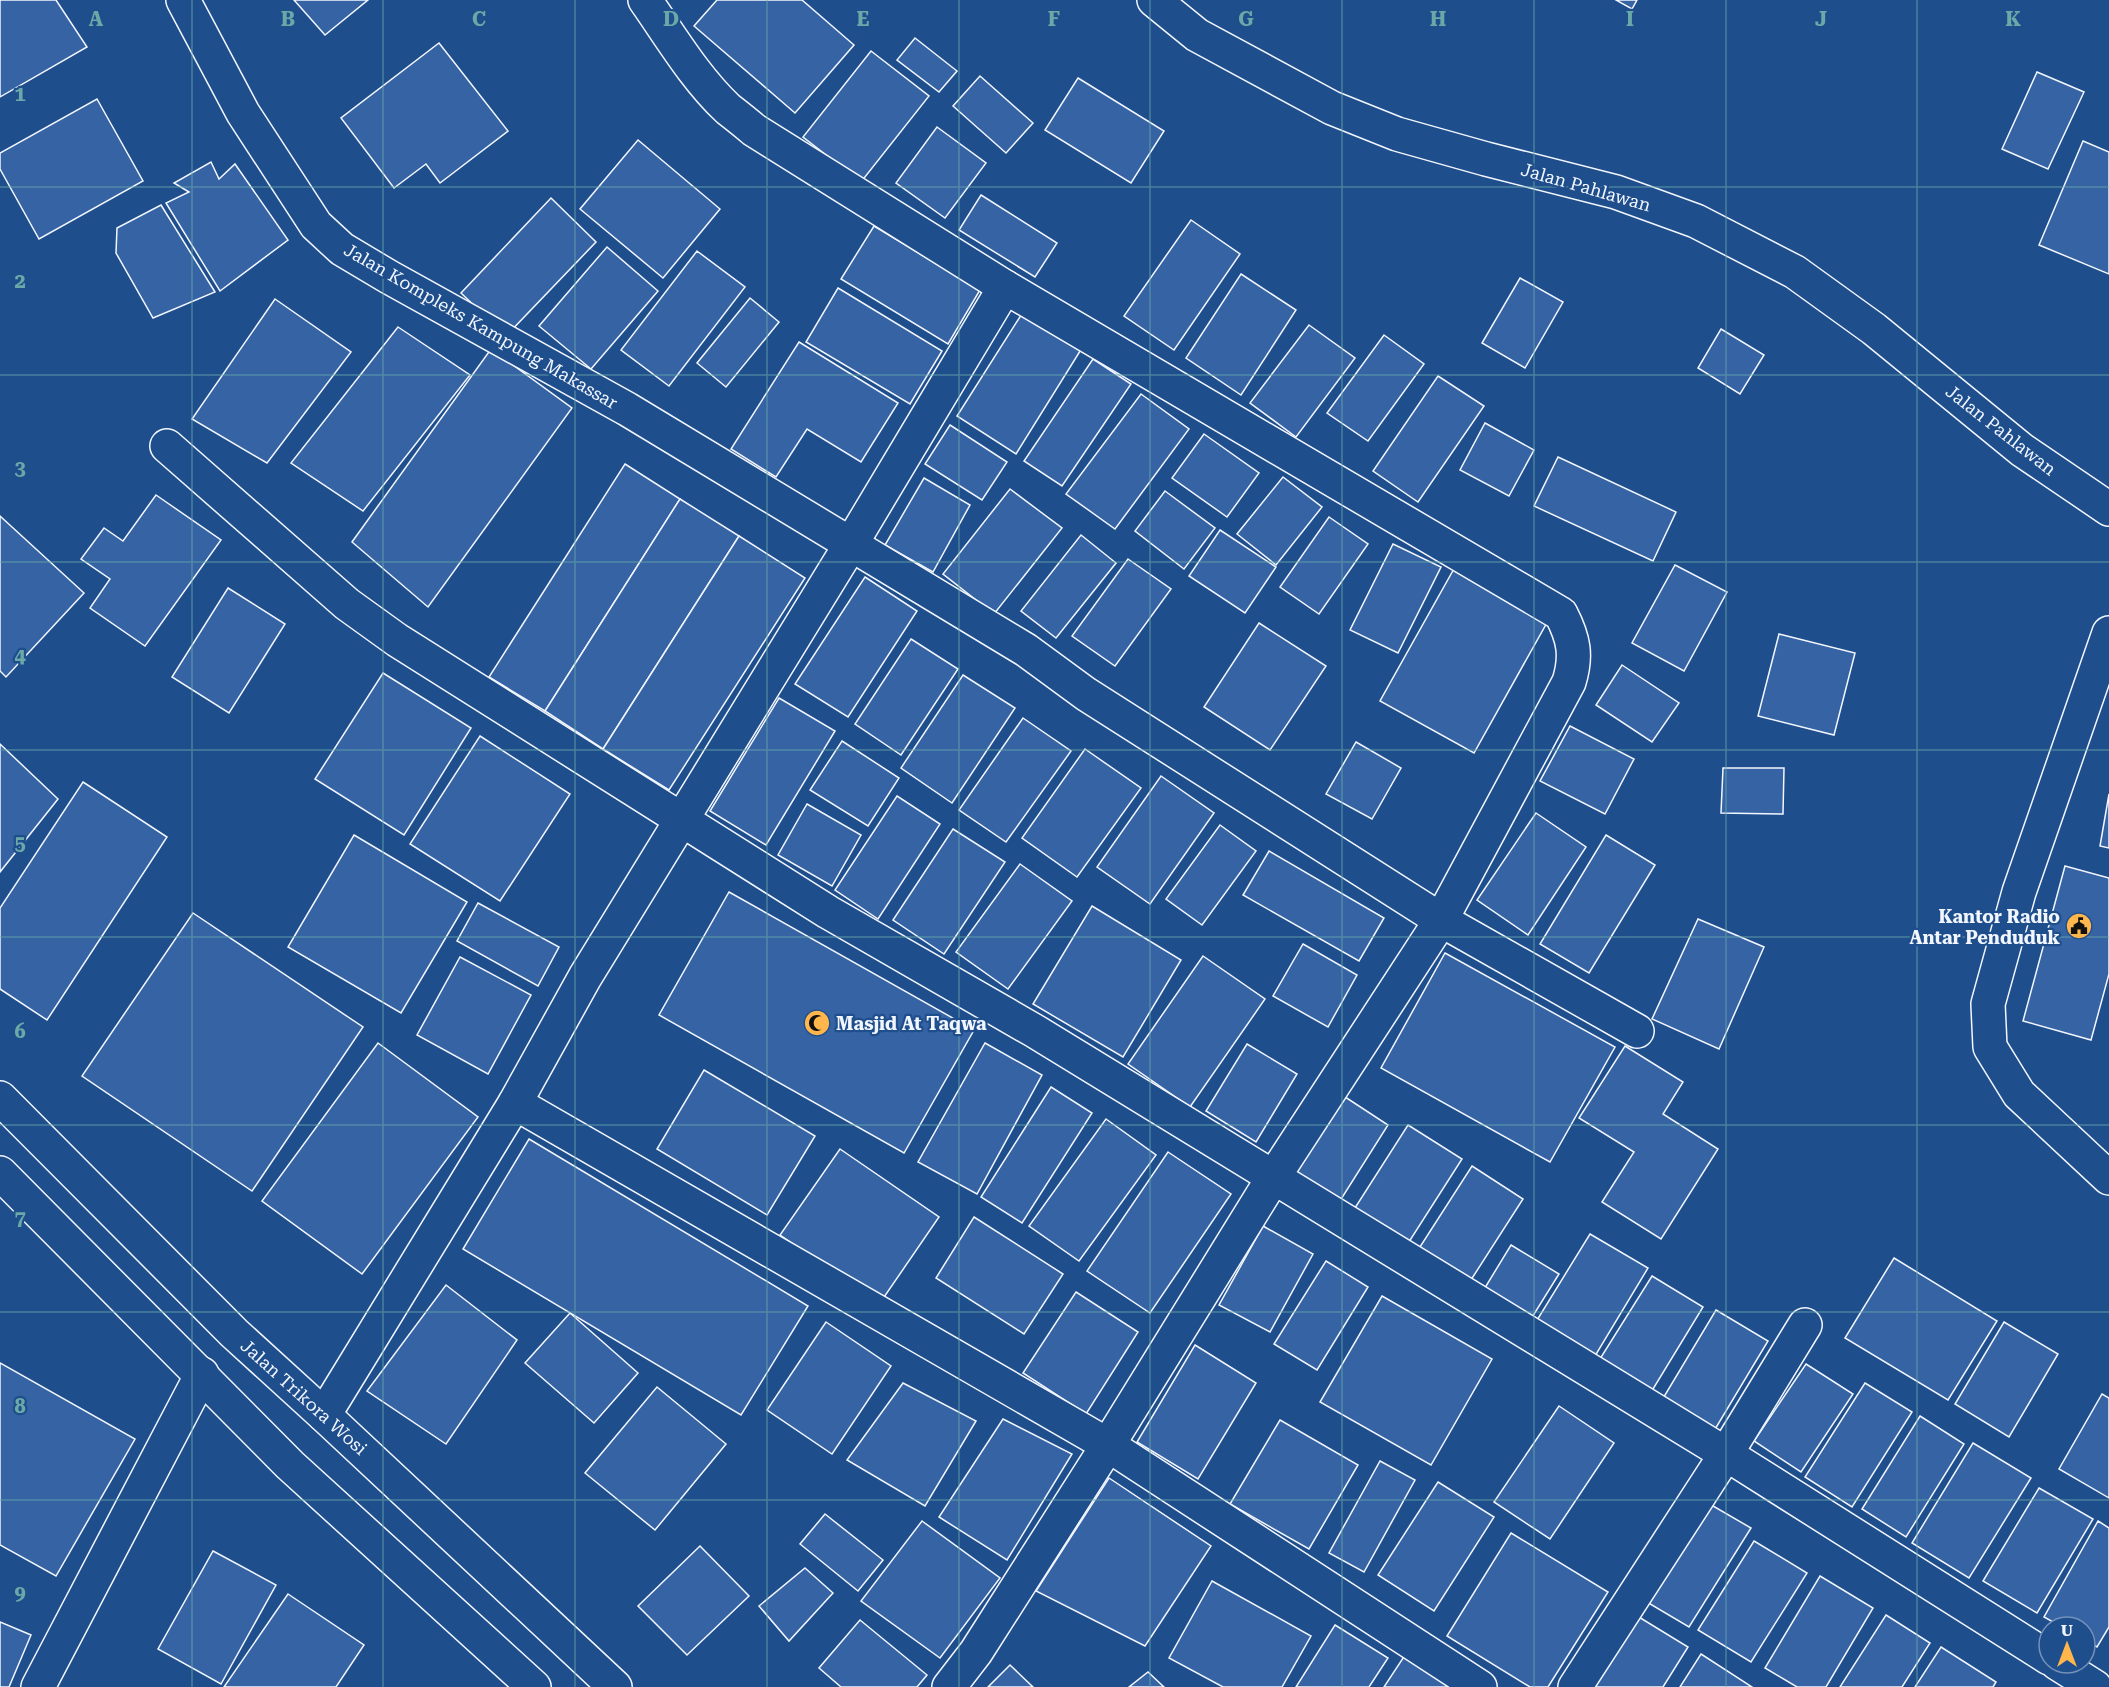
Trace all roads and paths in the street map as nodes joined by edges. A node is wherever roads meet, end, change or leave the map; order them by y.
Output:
1 (183, 0) edge
2 (645, 0) edge
3 (1154, 0) edge
4 (1005, 287) junction
5 (167, 446) dead end
6 (2109, 509) edge
7 (851, 544) junction
8 (2109, 633) edge
9 (682, 818) junction
10 (1441, 920) junction
11 (1637, 1031) dead end
12 (0, 1098) edge
13 (515, 1103) junction
14 (0, 1173) edge
15 (1273, 1178) junction
16 (2109, 1178) edge
17 (1805, 1325) dead end
18 (202, 1374) junction
19 (324, 1415) junction
20 (1108, 1445) junction
21 (1726, 1454) junction
22 (2037, 1650) edge
23 (2076, 1675) edge
24 (38, 1687) edge
25 (534, 1687) edge
26 (615, 1687) edge
27 (949, 1687) edge
28 (1480, 1687) edge
29 (1575, 1687) edge
30 (2095, 1687) edge

1 - 7 main road, Jalan Kompleks Kampung Makassar
2 - 4 main road
3 - 6 main road, Jalan Pahlawan
4 - 7 main road
4 - 10 main road
5 - 9 main road
7 - 9 main road
7 - 10 main road, Jalan Kompleks Kampung Makassar
8 - 16 main road
9 - 13 main road
9 - 15 main road
10 - 11 main road, Jalan Kompleks Kampung Makassar
10 - 15 main road
12 - 19 main road, Jalan Trikora Wosi
13 - 19 main road
13 - 20 main road
14 - 18 main road
15 - 20 main road
15 - 21 main road
17 - 21 main road
18 - 24 main road
18 - 25 main road
19 - 26 main road, Jalan Trikora Wosi
20 - 27 main road
20 - 28 main road
21 - 22 main road
21 - 29 main road
23 - 30 main road

